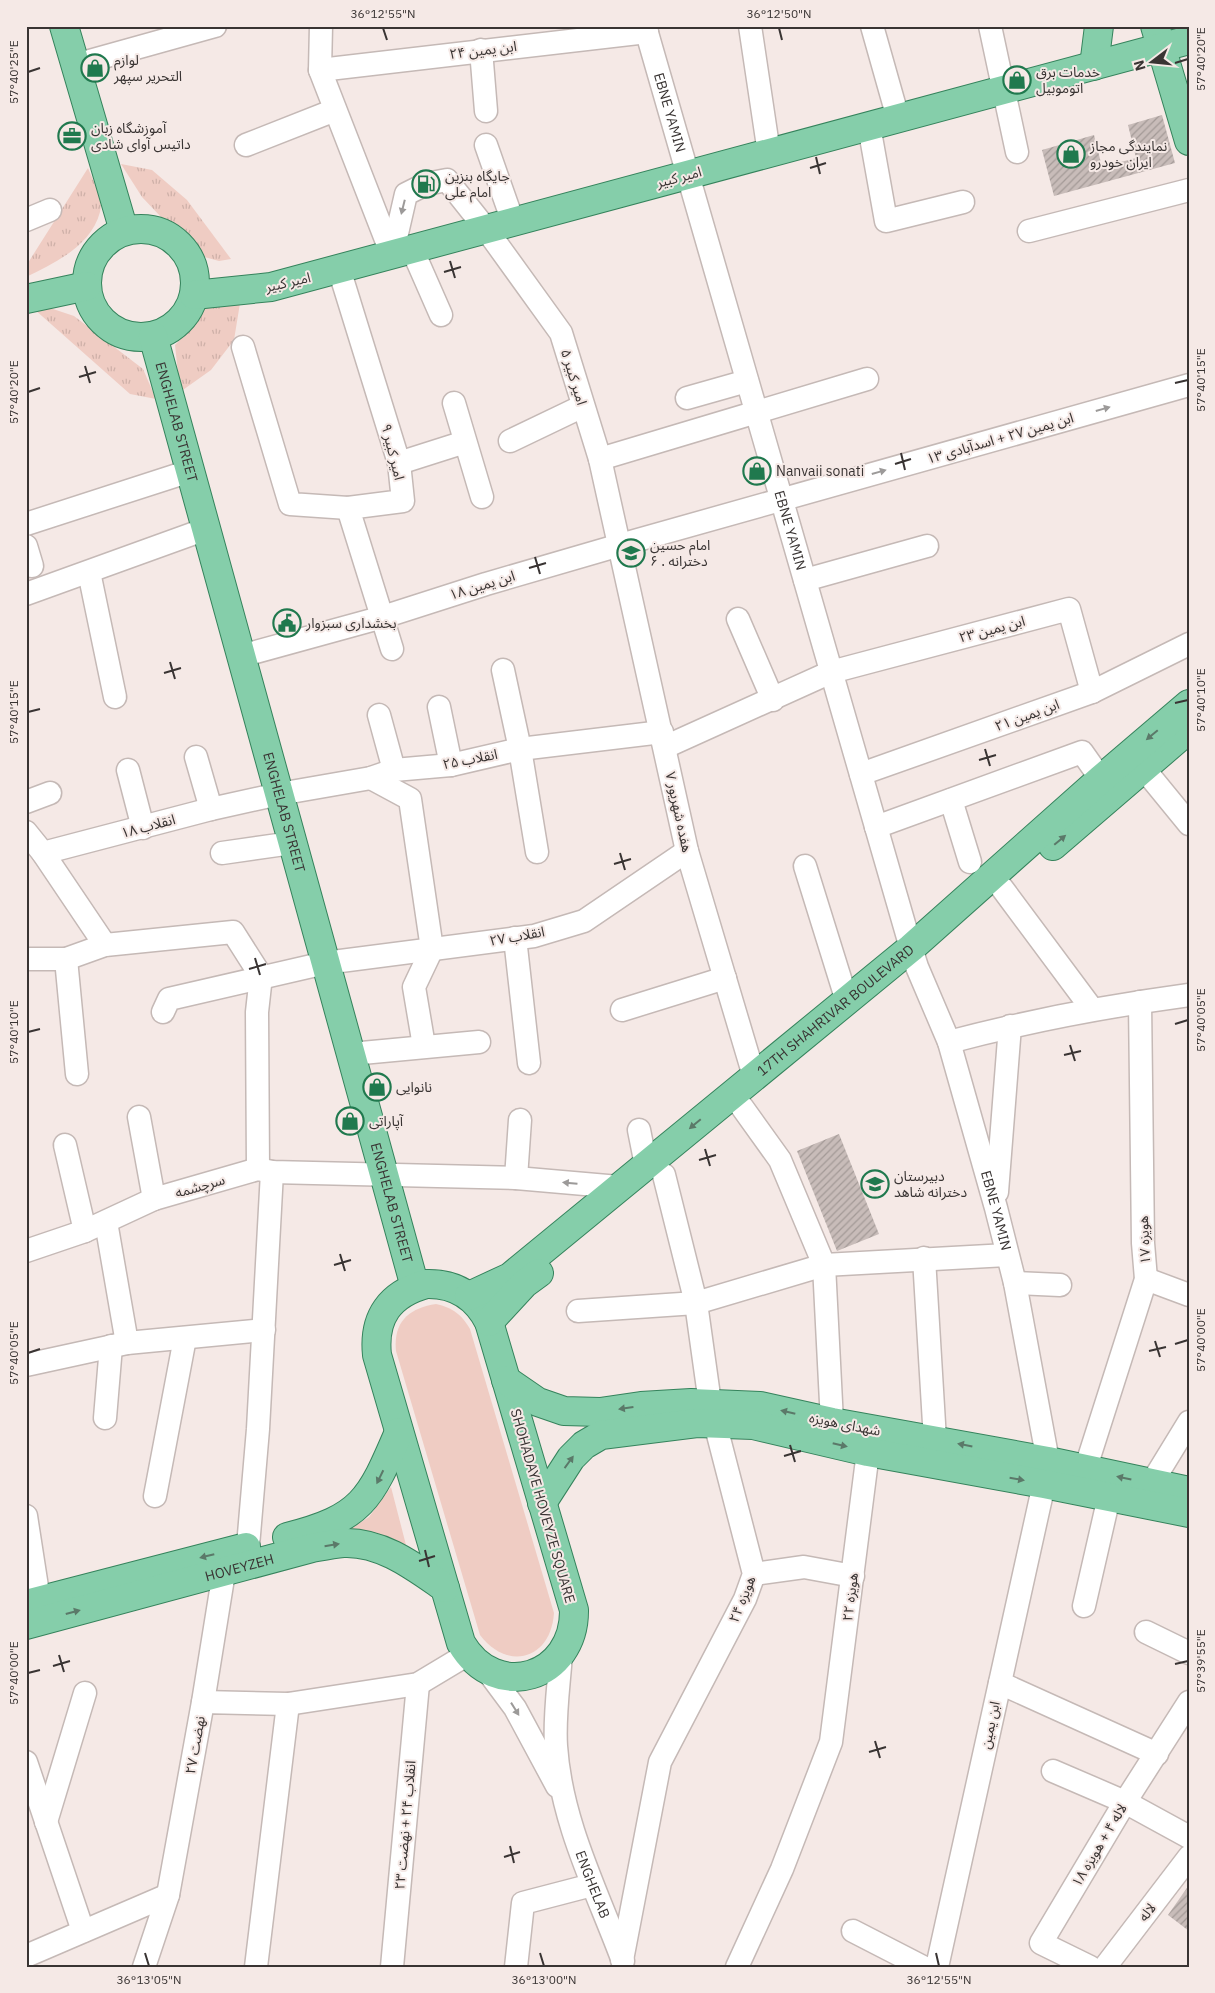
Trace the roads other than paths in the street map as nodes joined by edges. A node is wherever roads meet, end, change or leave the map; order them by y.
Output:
1 (64, 26) edge
2 (215, 26) edge
3 (320, 26) edge
4 (750, 26) edge
5 (872, 26) edge
6 (990, 26) edge
7 (1099, 26) edge
8 (646, 29) edge
9 (1158, 37) edge
10 (1189, 40) edge
11 (481, 50) junction
12 (75, 65) junction
13 (1094, 66) junction
14 (320, 70) junction
15 (1005, 89) junction
16 (335, 110) junction
17 (486, 111) dead end
18 (898, 118) junction
19 (870, 126) junction
20 (1189, 141) edge
21 (246, 145) dead end
22 (486, 145) dead end
23 (1017, 152) dead end
24 (768, 153) junction
25 (688, 175) junction
26 (1189, 190) edge
27 (963, 202) dead end
28 (50, 210) dead end
29 (26, 220) edge
30 (513, 222) junction
31 (486, 229) junction
32 (124, 231) junction
33 (1029, 232) dead end
34 (402, 252) junction
35 (340, 269) junction
36 (87, 286) junction
37 (194, 295) junction
38 (26, 298) edge
39 (441, 315) dead end
40 (153, 336) junction
41 (243, 347) dead end
42 (867, 379) dead end
43 (747, 381) junction
44 (1189, 385) edge
45 (687, 398) dead end
46 (454, 403) dead end
47 (583, 406) junction
48 (757, 413) junction
49 (510, 441) dead end
50 (465, 442) junction
51 (600, 459) junction
52 (399, 463) junction
53 (190, 471) junction
54 (482, 497) dead end
55 (782, 499) junction
56 (348, 508) junction
57 (26, 524) edge
58 (206, 529) junction
59 (620, 545) junction
60 (926, 546) dead end
61 (89, 572) junction
62 (805, 580) junction
63 (26, 594) edge
64 (382, 617) junction
65 (738, 618) dead end
66 (1189, 644) edge
67 (392, 649) dead end
68 (241, 656) junction
69 (503, 670) dead end
70 (831, 672) junction
71 (1092, 692) junction
72 (115, 697) dead end
73 (773, 700) junction
74 (1189, 704) edge
75 (439, 707) dead end
76 (379, 715) dead end
77 (1189, 729) edge
78 (664, 740) junction
79 (520, 749) junction
80 (196, 757) dead end
81 (451, 765) junction
82 (128, 770) dead end
83 (394, 770) junction
84 (1144, 770) junction
85 (861, 774) junction
86 (371, 778) junction
87 (1101, 779) junction
88 (50, 794) dead end
89 (279, 794) junction
90 (951, 800) junction
91 (26, 802) edge
92 (210, 808) junction
93 (1189, 824) edge
94 (876, 827) junction
95 (143, 828) junction
96 (26, 832) edge
97 (292, 843) junction
98 (687, 851) junction
99 (537, 852) dead end
100 (43, 853) junction
101 (222, 853) dead end
102 (970, 862) dead end
103 (805, 866) dead end
104 (1002, 888) junction
105 (515, 938) junction
106 (104, 945) junction
107 (432, 949) junction
108 (914, 958) junction
109 (26, 959) edge
110 (66, 959) junction
111 (325, 963) junction
112 (261, 976) junction
113 (725, 978) junction
114 (1189, 994) edge
115 (847, 1001) junction
116 (1140, 1002) junction
117 (1092, 1009) junction
118 (622, 1010) dead end
119 (163, 1012) dead end
120 (1010, 1026) junction
121 (479, 1042) dead end
122 (949, 1042) junction
123 (424, 1046) junction
124 (351, 1054) junction
125 (529, 1064) dead end
126 (77, 1074) dead end
127 (754, 1076) junction
128 (742, 1107) junction
129 (139, 1117) dead end
130 (520, 1120) dead end
131 (639, 1130) dead end
132 (65, 1145) dead end
133 (655, 1170) junction
134 (265, 1171) junction
135 (384, 1176) junction
136 (516, 1178) junction
137 (619, 1187) junction
138 (154, 1199) junction
139 (996, 1208) junction
140 (106, 1222) junction
141 (85, 1231) junction
142 (26, 1251) edge
143 (1007, 1255) junction
144 (924, 1258) junction
145 (824, 1265) junction
146 (1146, 1279) junction
147 (1015, 1283) junction
148 (1060, 1285) dead end
149 (415, 1287) junction
150 (1189, 1295) edge
151 (469, 1296) junction
152 (696, 1303) junction
153 (578, 1311) dead end
154 (489, 1322) junction
155 (264, 1330) junction
156 (184, 1338) junction
157 (119, 1344) junction
158 (26, 1365) edge
159 (506, 1380) junction
160 (713, 1413) junction
161 (106, 1418) dead end
162 (832, 1422) junction
163 (1189, 1422) edge
164 (399, 1432) junction
165 (935, 1440) junction
166 (868, 1452) junction
167 (1085, 1470) junction
168 (1046, 1472) junction
169 (1151, 1484) junction
170 (1189, 1491) edge
171 (155, 1496) dead end
172 (1109, 1497) junction
173 (542, 1503) junction
174 (1189, 1513) edge
175 (26, 1516) edge
176 (248, 1546) junction
177 (224, 1572) junction
178 (754, 1574) junction
179 (853, 1576) junction
180 (445, 1588) junction
181 (33, 1602) edge
182 (1084, 1606) dead end
183 (26, 1625) edge
184 (1146, 1632) dead end
185 (1189, 1653) edge
186 (562, 1654) junction
187 (477, 1662) junction
188 (418, 1684) junction
189 (1000, 1684) junction
190 (85, 1693) dead end
191 (203, 1702) junction
192 (1189, 1702) edge
193 (288, 1704) junction
194 (1157, 1754) junction
195 (26, 1762) edge
196 (1053, 1771) dead end
197 (565, 1802) junction
198 (1125, 1802) junction
199 (46, 1822) junction
200 (1189, 1837) edge
201 (1189, 1857) edge
202 (592, 1886) junction
203 (168, 1895) junction
204 (83, 1931) junction
205 (853, 1931) dead end
206 (26, 1956) edge
207 (623, 1963) edge
208 (144, 1967) edge
209 (256, 1967) edge
210 (392, 1967) edge
211 (516, 1967) edge
212 (737, 1967) edge
213 (923, 1967) edge
214 (937, 1967) edge
215 (1090, 1967) edge
216 (1105, 1967) edge

1 - 12 main road
2 - 12 street
3 - 14 street
4 - 24 street
5 - 18 street
6 - 15 street
7 - 13 main road
8 - 11 street, ابن یمین ۲۴
8 - 25 street, EBNE YAMIN
9 - 10 main road, امیر کبیر
9 - 13 main road, امیر کبیر
9 - 20 main road
11 - 14 street, ابن یمین ۲۴
11 - 17 street
12 - 32 main road
13 - 15 main road, امیر کبیر
14 - 16 street
15 - 18 main road, امیر کبیر
15 - 23 street
16 - 21 street
16 - 34 street
18 - 19 main road, امیر کبیر
19 - 24 main road, امیر کبیر
19 - 27 street
22 - 30 street
24 - 25 main road, امیر کبیر
25 - 30 main road, امیر کبیر
25 - 43 street, EBNE YAMIN
26 - 33 street
28 - 29 street
30 - 31 main road, امیر کبیر
31 - 34 main road, امیر کبیر
31 -> 34 street, امیر کبیر ۵
31 - 47 street, امیر کبیر ۵
32 - 36 main road
32 - 37 main road
34 - 35 main road, امیر کبیر
34 - 39 street
35 - 37 main road, امیر کبیر
35 - 52 street, امیر کبیر ۹
36 - 38 main road
36 - 40 main road
37 - 40 main road
40 - 53 main road, ENGHELAB STREET
41 - 56 street
42 - 48 street
43 - 45 street
43 - 48 street, EBNE YAMIN
55 -> 44 street, ابن یمین ۲۷ + اسدآبادی ۱۳
46 - 50 street
47 - 49 street
47 - 51 street, امیر کبیر ۵
48 - 51 street
48 - 55 street, EBNE YAMIN
50 - 52 street
50 - 54 street
51 - 59 street, امیر کبیر ۵
52 - 56 street, امیر کبیر ۹
53 - 57 street
53 - 58 main road, ENGHELAB STREET
55 - 59 street, ابن یمین ۱۸
55 - 62 street, EBNE YAMIN
56 - 64 street
58 - 61 street
58 - 68 main road, ENGHELAB STREET
59 - 64 street, ابن یمین ۱۸
59 - 78 street, هفده شهریور ۷
60 - 62 street
61 - 63 street
61 - 72 street
62 - 70 street, EBNE YAMIN
64 - 67 street
64 - 68 street, ابن یمین ۱۸
65 - 73 street
66 - 71 street, ابن یمین ۲۱
68 - 89 main road, ENGHELAB STREET
69 - 79 street
70 - 71 street, ابن یمین ۲۳
70 - 73 street, انقلاب ۲۵
70 - 85 street, EBNE YAMIN
71 - 85 street, ابن یمین ۲۱
73 - 78 street, انقلاب ۲۵
74 -> 87 main road, 17TH SHAHRIVAR BOULEVARD
75 - 81 street
76 - 83 street
77 - 84 main road, 17TH SHAHRIVAR BOULEVARD
78 - 79 street, انقلاب ۲۵
78 - 98 street, هفده شهریور ۷
79 - 81 street, انقلاب ۲۵
79 - 99 street
80 - 92 street
81 - 83 street, انقلاب ۲۵
82 - 95 street
83 - 86 street, انقلاب ۲۵
84 - 93 street
104 -> 84 main road, 17TH SHAHRIVAR BOULEVARD
85 - 94 street, EBNE YAMIN
86 - 89 street, انقلاب ۲۵
86 - 107 street
87 - 90 street
87 - 108 main road, 17TH SHAHRIVAR BOULEVARD
88 - 91 street
89 - 92 street, انقلاب ۱۸
89 - 97 main road, ENGHELAB STREET
90 - 94 street
90 - 102 street
92 - 95 street, انقلاب ۱۸
94 - 108 street, EBNE YAMIN
95 - 100 street, انقلاب ۱۸
96 - 100 street
97 - 101 street
97 - 111 main road, ENGHELAB STREET
98 - 105 street, انقلاب ۲۷
98 - 113 street, هفده شهریور ۷
100 - 106 street
103 - 115 street
104 - 108 main road, 17TH SHAHRIVAR BOULEVARD
104 - 117 street
105 - 107 street, انقلاب ۲۷
105 - 125 street
106 - 110 street
106 - 112 street
107 - 111 street, انقلاب ۲۷
107 - 123 street
108 - 115 main road, 17TH SHAHRIVAR BOULEVARD
108 - 122 street, EBNE YAMIN
108 - 128 main road, 17TH SHAHRIVAR BOULEVARD
109 - 110 street
110 - 126 street
111 - 112 street, انقلاب ۲۷
111 - 124 main road, ENGHELAB STREET
112 - 119 street, انقلاب ۲۷
112 - 134 street
113 - 118 street
113 - 127 street, هفده شهریور ۷
114 - 116 street
115 - 127 main road, 17TH SHAHRIVAR BOULEVARD
116 - 117 street
116 - 146 street, هویزه ۱۷
117 - 120 street
120 - 122 street
120 - 139 street
121 - 123 street
122 - 139 street, EBNE YAMIN
123 - 124 street
124 - 135 main road, ENGHELAB STREET
127 -> 133 main road, 17TH SHAHRIVAR BOULEVARD
128 - 133 main road, 17TH SHAHRIVAR BOULEVARD
128 - 145 street
129 - 138 street
130 - 136 street
131 - 133 street, هویزه ۲۴
132 - 141 street
133 - 137 main road, 17TH SHAHRIVAR BOULEVARD
133 - 152 street, هویزه ۲۴
133 - 154 main road, 17TH SHAHRIVAR BOULEVARD
134 - 135 street, سرچشمه
134 - 138 street, سرچشمه
134 - 155 street
135 - 136 street, سرچشمه
135 - 149 main road, ENGHELAB STREET
137 -> 136 street, سرچشمه
137 - 151 main road, 17TH SHAHRIVAR BOULEVARD
138 - 140 street, سرچشمه
139 - 143 street, EBNE YAMIN
140 - 141 street, سرچشمه
140 - 157 street
141 - 142 street, سرچشمه
143 - 144 street
143 - 147 street, EBNE YAMIN
144 - 145 street
144 - 165 street
145 - 152 street
145 - 162 street
146 - 150 street
146 - 167 street, هویزه ۱۷
147 - 148 street
147 - 168 street, EBNE YAMIN
149 - 151 main road, SHOHADAYE HOVEYZE SQUARE
149 - 164 main road, SHOHADAYE HOVEYZE SQUARE
151 - 154 main road, SHOHADAYE HOVEYZE SQUARE
152 - 153 street
152 - 160 street, هویزه ۲۴
154 - 159 main road, SHOHADAYE HOVEYZE SQUARE
155 - 156 street
155 - 176 street
156 - 157 street
156 - 171 street
157 - 158 street
157 - 161 street
160 -> 159 main road, شهدای هویزه
159 - 173 main road, SHOHADAYE HOVEYZE SQUARE
162 -> 160 main road, شهدای هویزه
160 -> 166 main road, شهدای هویزه
173 -> 160 main road, شهدای هویزه
160 - 178 street, هویزه ۲۴
162 - 165 main road, شهدای هویزه
163 - 169 street
164 -> 176 main road, HOVEYZEH
164 - 180 main road, SHOHADAYE HOVEYZE SQUARE
168 -> 165 main road, شهدای هویزه
166 -> 168 main road, شهدای هویزه
166 - 179 street, هویزه ۲۲
167 - 168 main road, شهدای هویزه
169 -> 167 main road, شهدای هویزه
168 - 172 main road, شهدای هویزه
168 - 189 street, ابن یمین
169 - 170 main road, شهدای هویزه
172 - 174 main road, شهدای هویزه
172 - 182 street
173 - 186 main road, SHOHADAYE HOVEYZE SQUARE
175 - 181 street
176 -> 181 main road, HOVEYZEH
177 -> 180 main road, HOVEYZEH
183 -> 177 main road, HOVEYZEH
177 - 191 street
178 - 179 street
178 - 207 street, هویزه ۲۴
179 - 212 street, هویزه ۲۲
180 - 187 main road, SHOHADAYE HOVEYZE SQUARE
184 - 185 street
186 - 187 main road, SHOHADAYE HOVEYZE SQUARE
186 - 197 street
187 - 188 street, نهضت ۲۷
187 -> 197 street
188 - 193 street, نهضت ۲۷
188 - 210 street, انقلاب ۲۴ + نهضت ۲۳
189 - 194 street
189 - 214 street, ابن یمین
190 - 199 street
191 - 193 street, نهضت ۲۷
191 - 203 street, نهضت ۲۷
192 - 194 street, لاله ۴ + هویزه ۱۸
193 - 209 street
194 - 198 street, لاله ۴ + هویزه ۱۸
195 - 199 street
196 - 198 street
197 - 202 street, ENGHELAB
198 - 200 street
198 - 215 street, لاله ۴ + هویزه ۱۸
199 - 204 street
201 - 216 street, لاله
202 - 207 street, ENGHELAB
202 - 211 street
203 - 204 street
203 - 208 street, نهضت ۲۷
204 - 206 street
205 - 213 street

